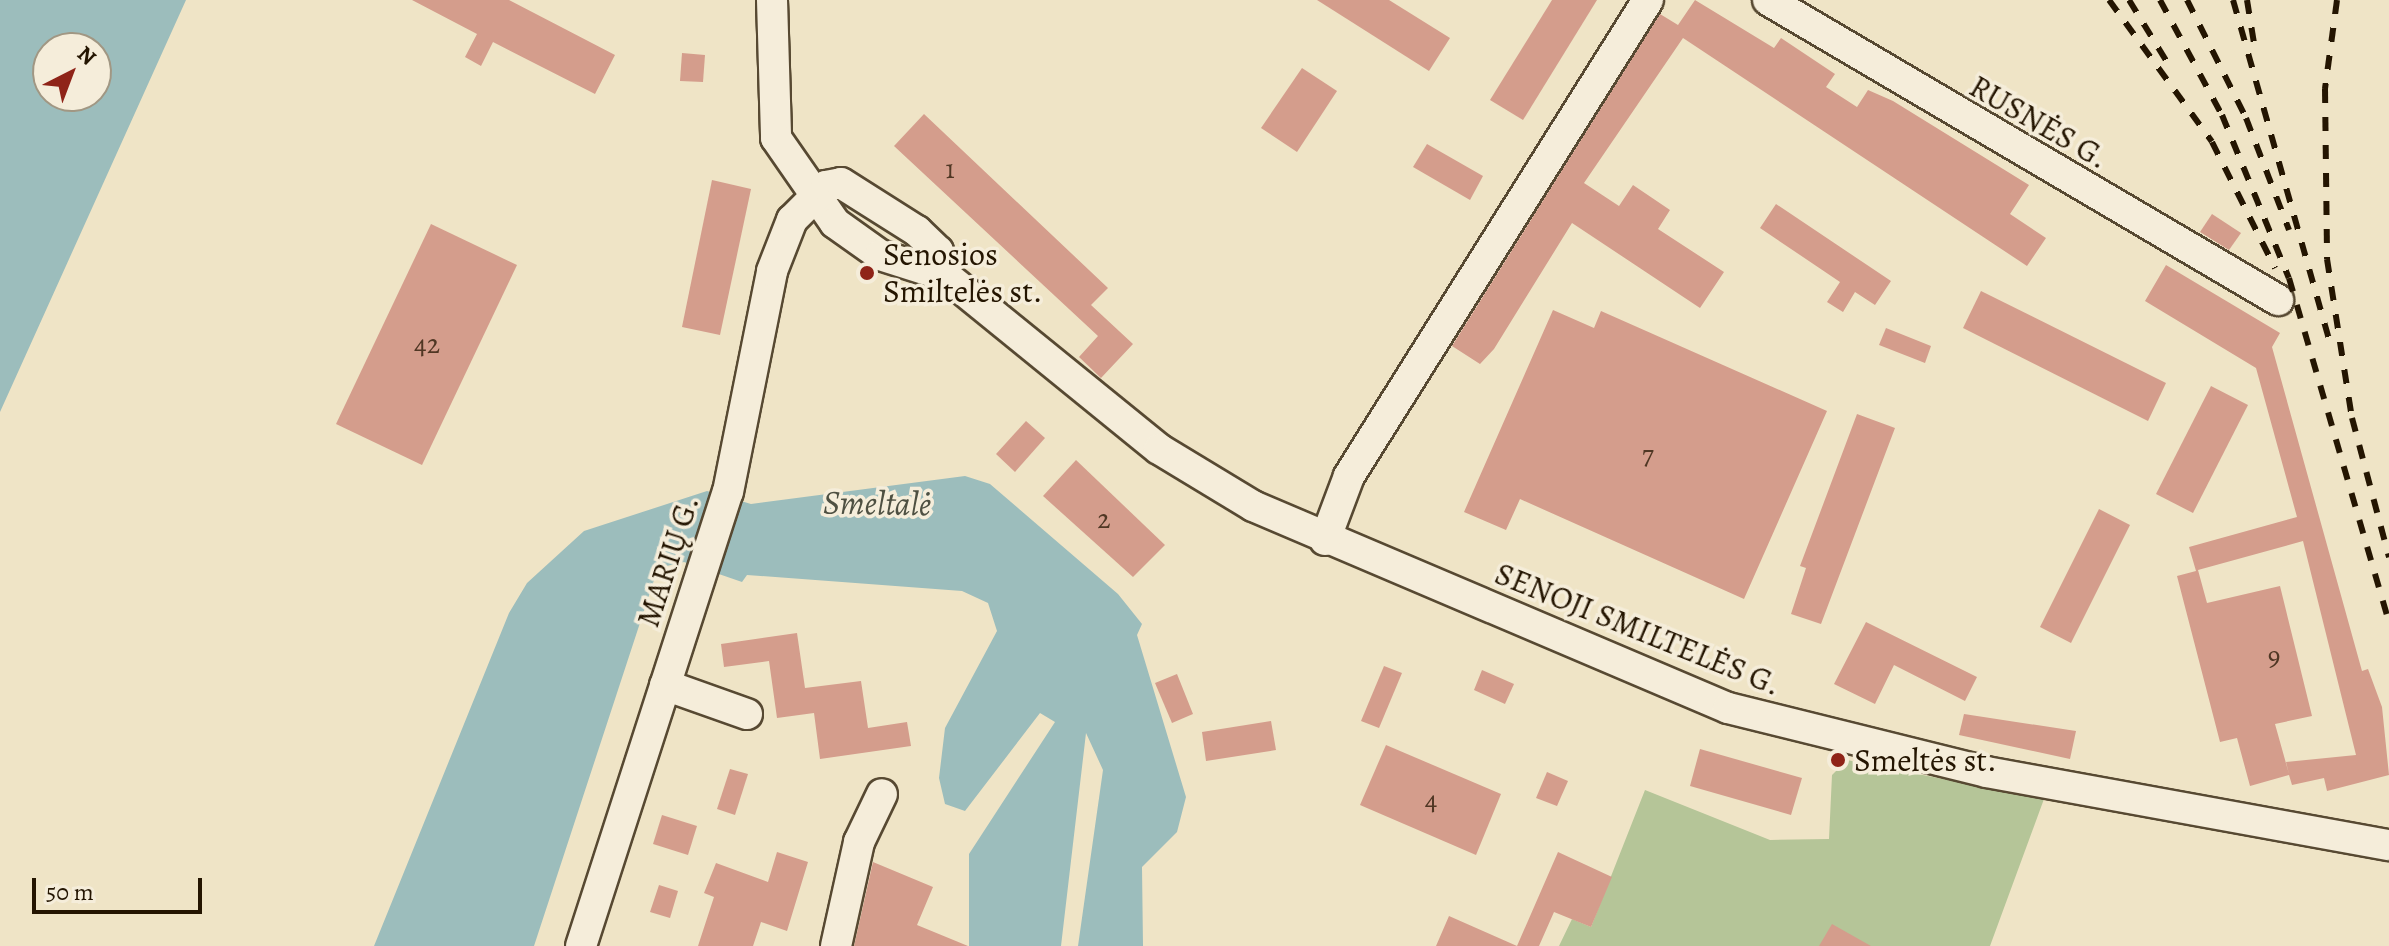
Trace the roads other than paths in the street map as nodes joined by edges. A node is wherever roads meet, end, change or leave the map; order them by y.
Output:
1 (772, 0) edge
2 (1648, 0) edge
3 (1768, 0) edge
4 (811, 197) junction
5 (946, 276) junction
6 (2278, 300) dead end
7 (1325, 540) junction
8 (665, 685) junction
9 (747, 714) dead end
10 (882, 794) dead end
11 (2389, 845) edge
12 (581, 946) edge
13 (836, 946) edge

1 - 4 street
2 - 7 street
3 - 6 street, RUSNĖS G.
4 - 5 street, SENOJI SMILTELĖS G.
4 - 5 street, SENOJI SMILTELĖS G.
4 - 8 street, MARIŲ G.
5 - 7 street, SENOJI SMILTELĖS G.
7 - 11 street, SENOJI SMILTELĖS G.
8 - 9 street
8 - 12 street, MARIŲ G.
10 - 13 street

